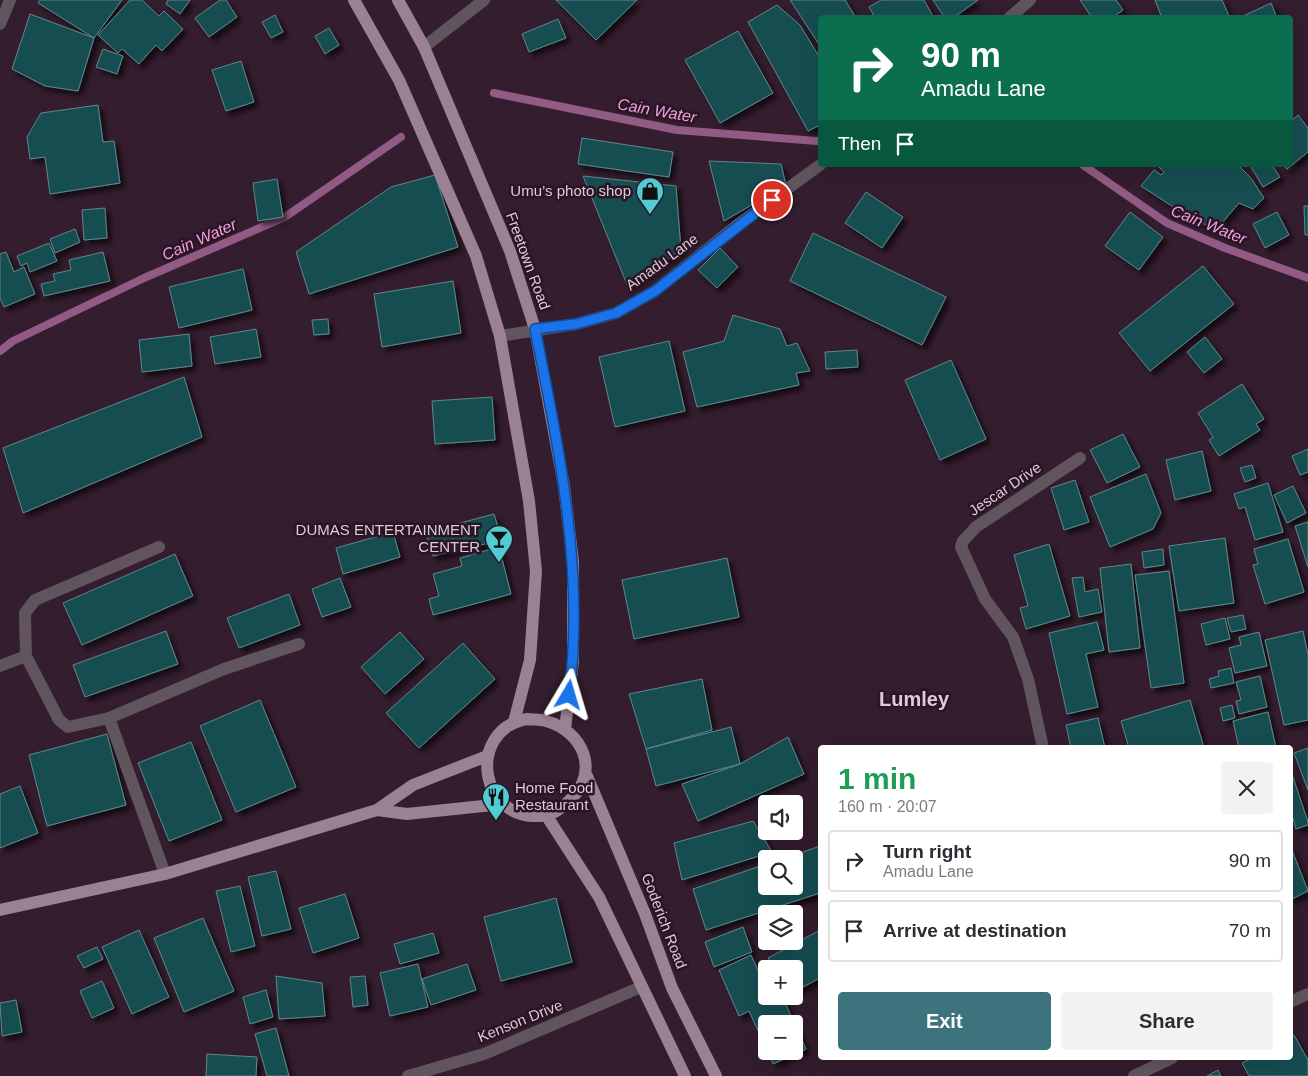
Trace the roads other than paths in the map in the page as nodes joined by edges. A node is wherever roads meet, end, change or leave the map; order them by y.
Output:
1 (10, 0) edge
2 (354, 0) edge
3 (398, 0) edge
4 (484, 0) edge
5 (1030, 0) edge
6 (1012, 15) edge
7 (0, 24) edge
8 (424, 47) junction
9 (818, 166) edge
10 (535, 329) junction
11 (500, 336) junction
12 (1080, 458) dead end
13 (158, 547) dead end
14 (299, 644) dead end
15 (26, 656) junction
16 (0, 666) edge
17 (109, 718) junction
18 (514, 722) junction
19 (565, 730) junction
20 (1042, 745) edge
21 (487, 756) junction
22 (587, 776) junction
23 (502, 804) junction
24 (377, 810) junction
25 (546, 815) junction
26 (165, 874) junction
27 (0, 910) edge
28 (641, 987) junction
29 (1308, 994) edge
30 (1293, 1001) edge
31 (1162, 1060) edge
32 (408, 1076) edge
33 (685, 1076) edge
34 (716, 1076) edge
35 (1134, 1076) edge

1 - 7 street
2 - 11 main road
3 - 8 main road, Freetown Road
4 - 8 street
5 - 6 street
8 - 10 main road, Freetown Road
9 - 10 street, Amadu Lane
10 - 11 street, Amadu Lane
10 - 19 main road, Freetown Road
11 - 18 main road
12 - 20 street, Jescar Drive
13 - 15 street
14 - 17 street
15 - 16 street
15 - 17 street
17 - 26 street
18 - 19 main road
18 - 21 main road
19 - 22 main road
21 - 23 main road
21 - 24 main road
22 - 25 main road
22 - 34 main road, Goderich Road
23 - 24 main road
23 - 25 main road
24 - 26 main road
25 - 28 main road
26 - 27 main road
28 - 32 street, Kenson Drive
28 - 33 main road
29 - 30 street
31 - 35 street

